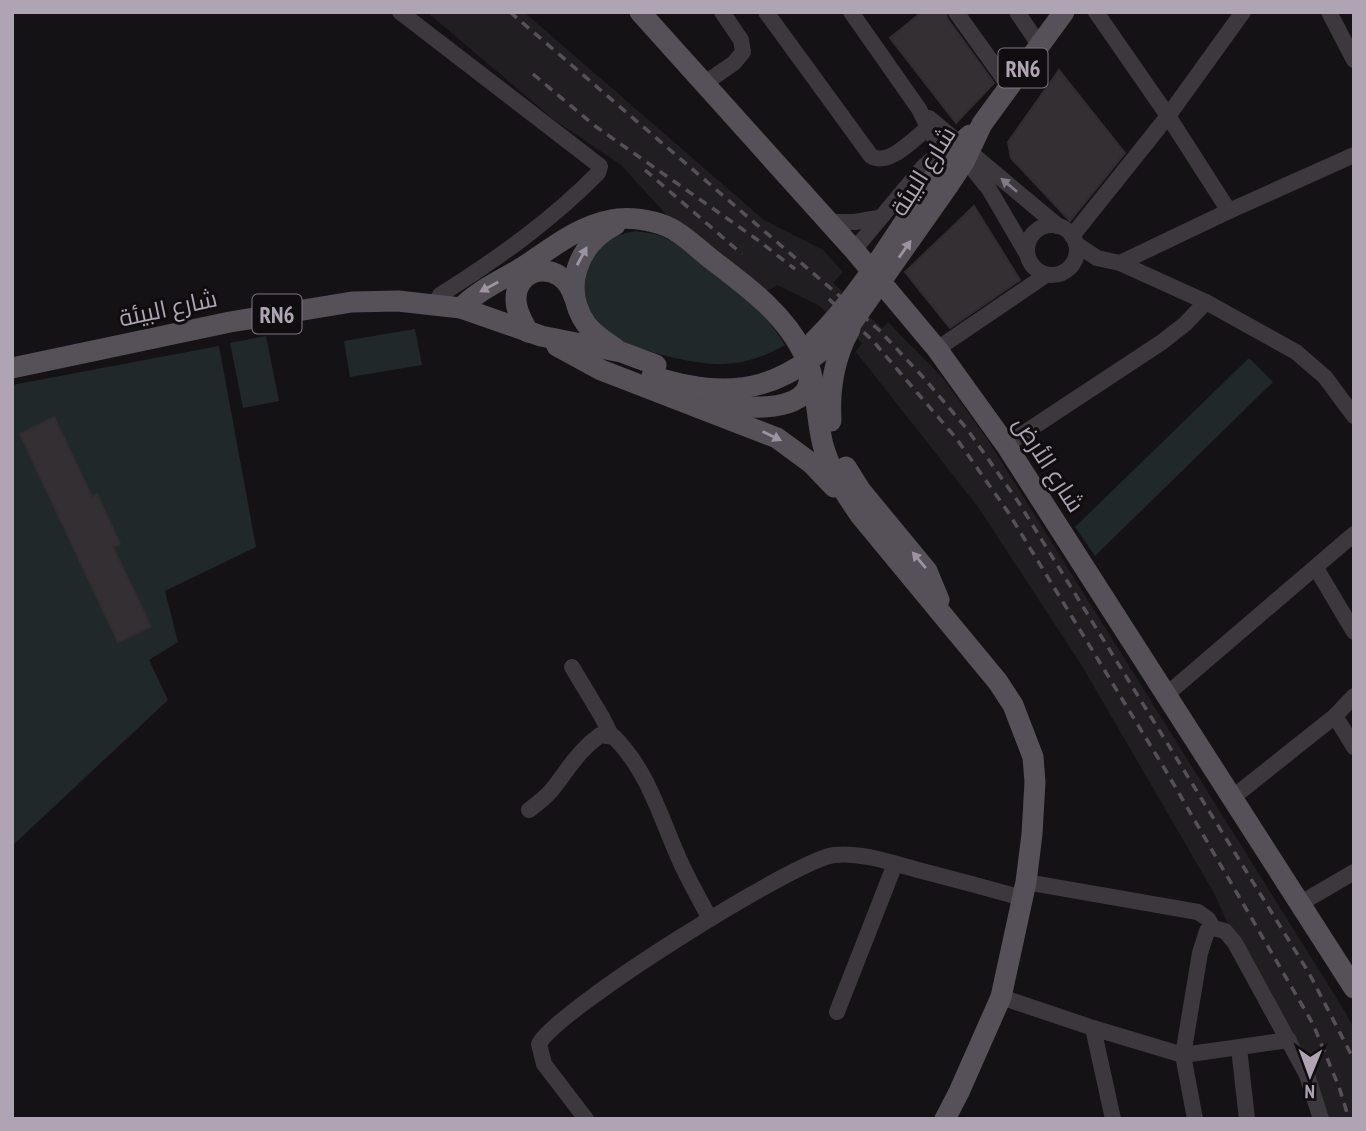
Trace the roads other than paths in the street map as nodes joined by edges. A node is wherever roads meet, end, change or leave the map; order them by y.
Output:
1 (400, 12) edge
2 (640, 12) edge
3 (722, 12) edge
4 (766, 12) edge
5 (851, 12) edge
6 (956, 12) edge
7 (1017, 12) edge
8 (1064, 12) edge
9 (1096, 12) edge
10 (1329, 12) edge
11 (1237, 14) edge
12 (1040, 46) junction
13 (1354, 60) edge
14 (705, 83) junction
15 (1009, 86) junction
16 (919, 109) junction
17 (1168, 116) junction
18 (928, 128) junction
19 (957, 150) junction
20 (1354, 155) edge
21 (942, 181) junction
22 (1229, 211) junction
23 (878, 218) junction
24 (637, 220) junction
25 (828, 222) junction
26 (1058, 226) junction
27 (522, 240) junction
28 (1074, 240) junction
29 (854, 250) junction
30 (1027, 254) junction
31 (1097, 258) junction
32 (1120, 263) junction
33 (530, 269) junction
34 (1069, 269) junction
35 (1046, 275) junction
36 (576, 302) junction
37 (1206, 302) junction
38 (435, 304) junction
39 (461, 308) junction
40 (858, 314) junction
41 (540, 337) junction
42 (937, 349) junction
43 (621, 352) junction
44 (12, 368) edge
45 (810, 373) junction
46 (656, 377) junction
47 (1354, 416) edge
48 (1006, 445) junction
49 (860, 515) junction
50 (1354, 534) edge
51 (1315, 568) junction
52 (948, 621) junction
53 (1354, 632) edge
54 (572, 667) dead end
55 (1166, 695) junction
56 (1354, 695) edge
57 (1335, 716) junction
58 (611, 735) junction
59 (1354, 747) edge
60 (1232, 798) junction
61 (529, 810) dead end
62 (895, 864) junction
63 (1354, 872) edge
64 (1024, 890) junction
65 (1301, 903) junction
66 (710, 919) junction
67 (1213, 928) junction
68 (1354, 988) edge
69 (1001, 997) junction
70 (836, 1012) dead end
71 (1093, 1028) junction
72 (1289, 1040) junction
73 (1239, 1048) junction
74 (1183, 1055) junction
75 (586, 1119) edge
76 (945, 1119) edge
77 (1113, 1119) edge
78 (1195, 1119) edge
79 (1247, 1119) edge
80 (1321, 1119) edge

1 - 27 street
2 - 14 main road, شارع الأرض
3 - 14 street
4 - 18 street
5 - 16 street
6 - 15 street
7 - 12 street
8 - 12 main road, RN6
9 - 17 street
10 - 13 street
11 - 17 street
12 - 15 main road, RN6
14 - 25 main road, شارع الأرض
15 - 19 main road, شارع البيئة / RN6
16 - 18 street
16 - 19 street
17 - 22 street
17 - 28 street
18 - 19 street
19 - 21 main road, شارع البيئة / RN6
19 - 23 street
26 -> 19 street
19 - 30 street
20 - 22 street
40 -> 21 main road, شارع البيئة / RN6, bridge
21 - 46 main road, شارع البيئة / RN6, bridge
22 - 32 street
23 - 25 street
23 - 29 street
24 - 33 main road
36 -> 24 main road
24 - 45 main road
25 - 29 main road, شارع الأرض
26 - 28 street
26 - 30 street
27 - 33 street
27 - 38 street
28 - 31 street
28 - 34 street
29 - 42 main road, شارع الأرض
30 - 35 street
31 - 32 street
31 - 34 street
32 - 37 street
33 - 36 main road
33 -> 39 main road
33 - 41 main road
34 - 35 street
35 - 42 street
36 - 43 main road
37 - 47 street
37 - 48 street
38 - 39 main road, شارع البيئة / RN6
38 - 44 main road, شارع البيئة / RN6
39 - 41 main road, شارع البيئة / RN6
40 - 46 main road, شارع البيئة / RN6, bridge
52 -> 40 main road, bridge
41 - 43 main road, شارع البيئة / RN6
41 - 46 main road, شارع البيئة / RN6
42 - 48 main road, شارع الأرض
43 - 46 main road, شارع البيئة / RN6
45 - 46 main road
45 - 49 main road
46 -> 49 main road
48 - 55 main road, شارع الأرض
49 - 52 main road
50 - 51 street
51 - 53 street
51 - 55 street
52 - 64 main road
54 - 58 street
55 - 60 main road, شارع الأرض
56 - 57 street
57 - 59 street
57 - 60 street
58 - 61 street
58 - 66 street
60 - 65 main road, شارع الأرض
62 - 64 street
62 - 66 street
62 - 70 street
63 - 65 street
64 - 67 street
64 - 69 main road
65 - 68 main road, شارع الأرض
66 - 75 street
67 - 72 street
67 - 74 street
69 - 71 street
69 - 76 main road
71 - 74 street
71 - 77 street
72 - 73 street
72 - 80 street
73 - 74 street
73 - 79 street
74 - 78 street

